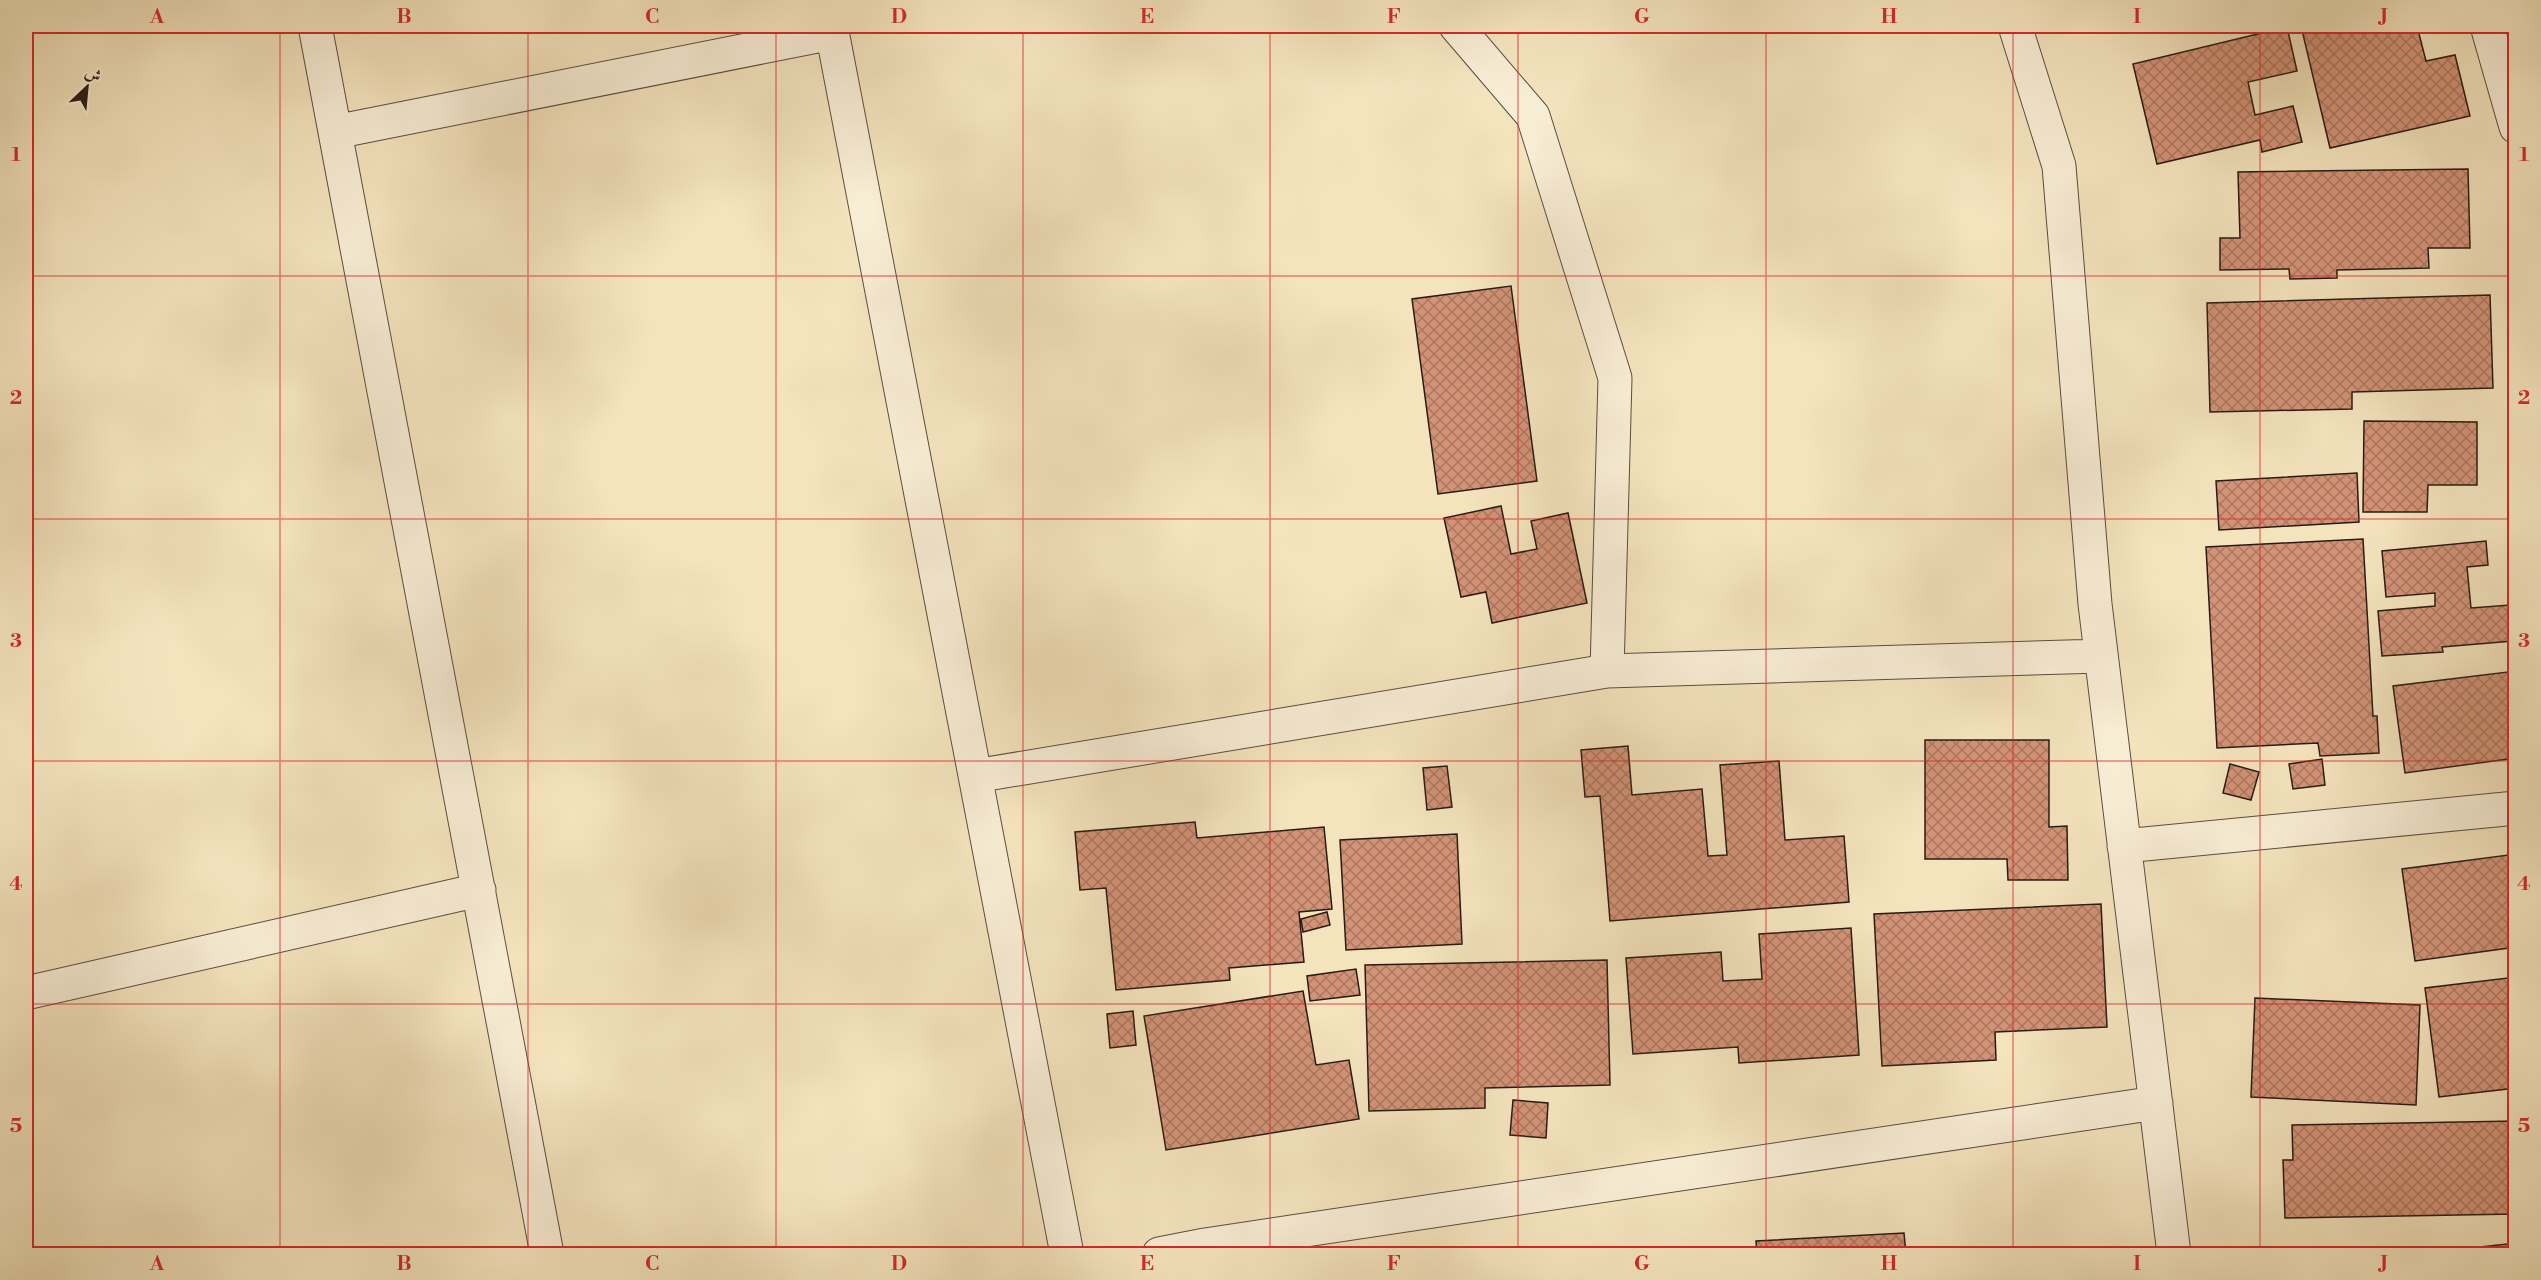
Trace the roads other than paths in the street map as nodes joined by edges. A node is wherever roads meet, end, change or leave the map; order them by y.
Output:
1 (315, 26) edge
2 (1456, 26) edge
3 (2015, 26) edge
4 (2487, 26) edge
5 (832, 29) edge
6 (2516, 128) edge
7 (335, 132) junction
8 (2101, 656) junction
9 (1607, 671) junction
10 (975, 776) junction
11 (2516, 808) edge
12 (2124, 846) junction
13 (478, 890) junction
14 (26, 993) edge
15 (2156, 1102) junction
16 (1206, 1250) edge
17 (547, 1254) edge
18 (1067, 1254) edge
19 (1159, 1254) edge
20 (2174, 1254) edge

1 - 7 street
2 - 9 street
3 - 8 street
4 - 6 street
5 - 7 street
5 - 10 street
7 - 13 street
8 - 9 street
8 - 12 street
9 - 10 street
10 - 18 street
11 - 12 street
12 - 15 street
13 - 14 street
13 - 17 street
15 - 16 street
15 - 20 street
16 - 19 street

